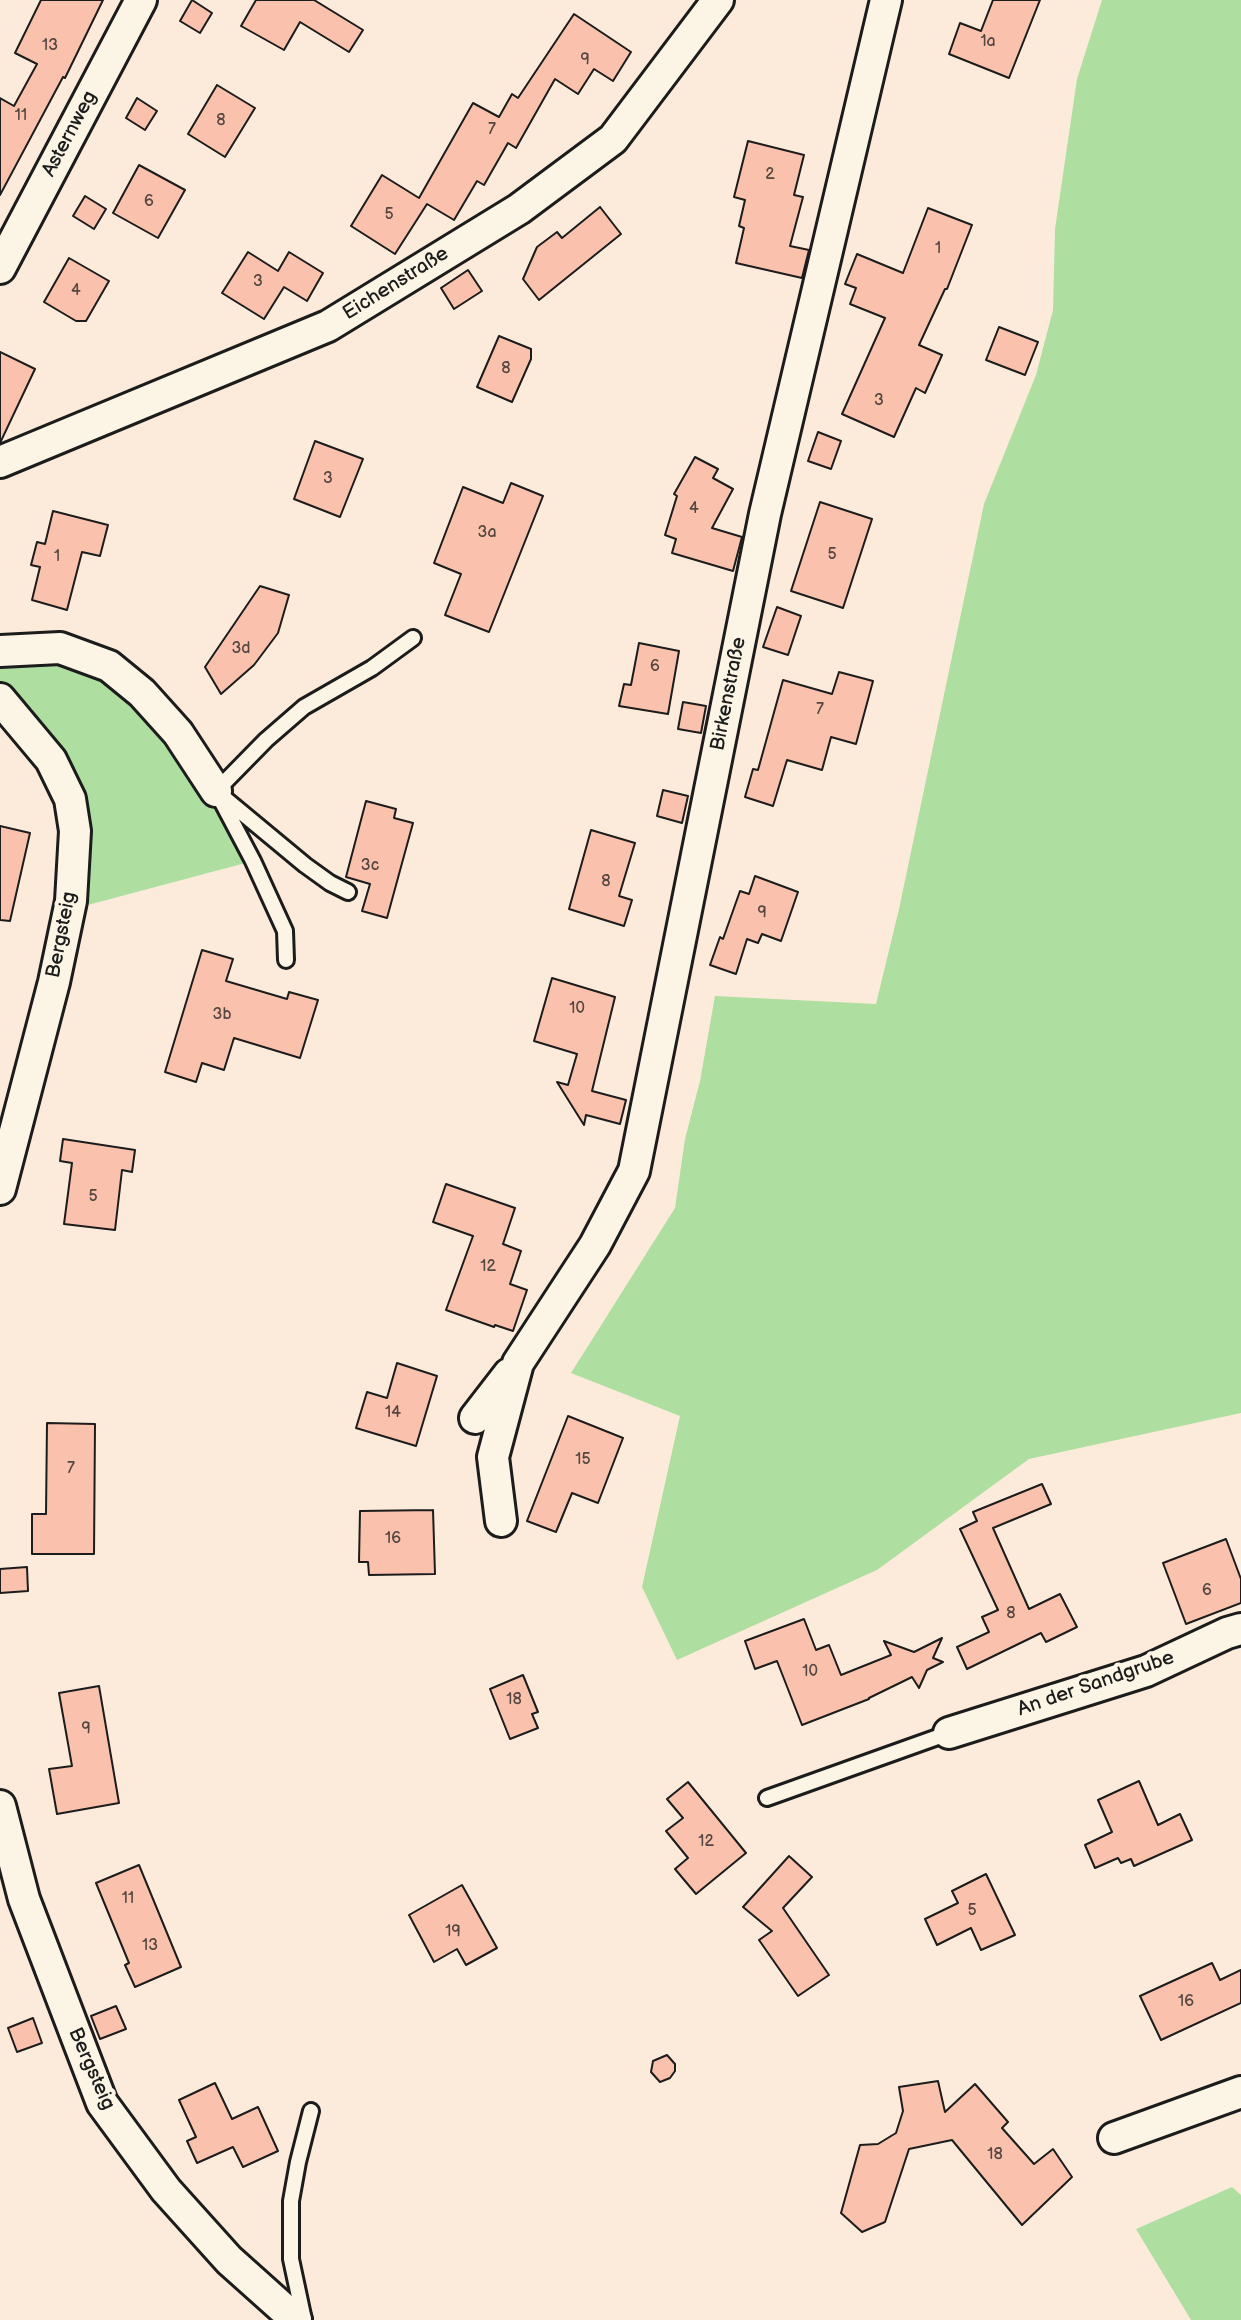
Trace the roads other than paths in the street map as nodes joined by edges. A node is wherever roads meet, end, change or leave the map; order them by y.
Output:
1 (141, 0) edge
2 (718, 0) edge
3 (886, 0) edge
4 (0, 268) edge
5 (0, 462) edge
6 (413, 638) dead end
7 (0, 651) edge
8 (0, 699) edge
9 (216, 791) junction
10 (348, 892) dead end
11 (286, 960) dead end
12 (0, 1189) edge
13 (518, 1363) junction
14 (475, 1418) dead end
15 (501, 1521) dead end
16 (1241, 1629) edge
17 (949, 1733) joint
18 (767, 1798) dead end
19 (0, 1806) edge
20 (1241, 2092) edge
21 (311, 2111) dead end
22 (1114, 2138) dead end
23 (296, 2320) edge
24 (304, 2320) edge

1 - 4 street, Asternweg
2 - 5 street, Eichenstraße
3 - 13 street, Birkenstraße
6 - 9 lane
7 - 9 street
8 - 12 street, Bergsteig
9 - 10 lane
9 - 11 lane
13 - 14 street, Birkenstraße
13 - 15 street, Birkenstraße
16 - 17 street, An der Sandgrube
17 - 18 lane
19 - 23 street, Bergsteig
20 - 22 street
21 - 24 lane

